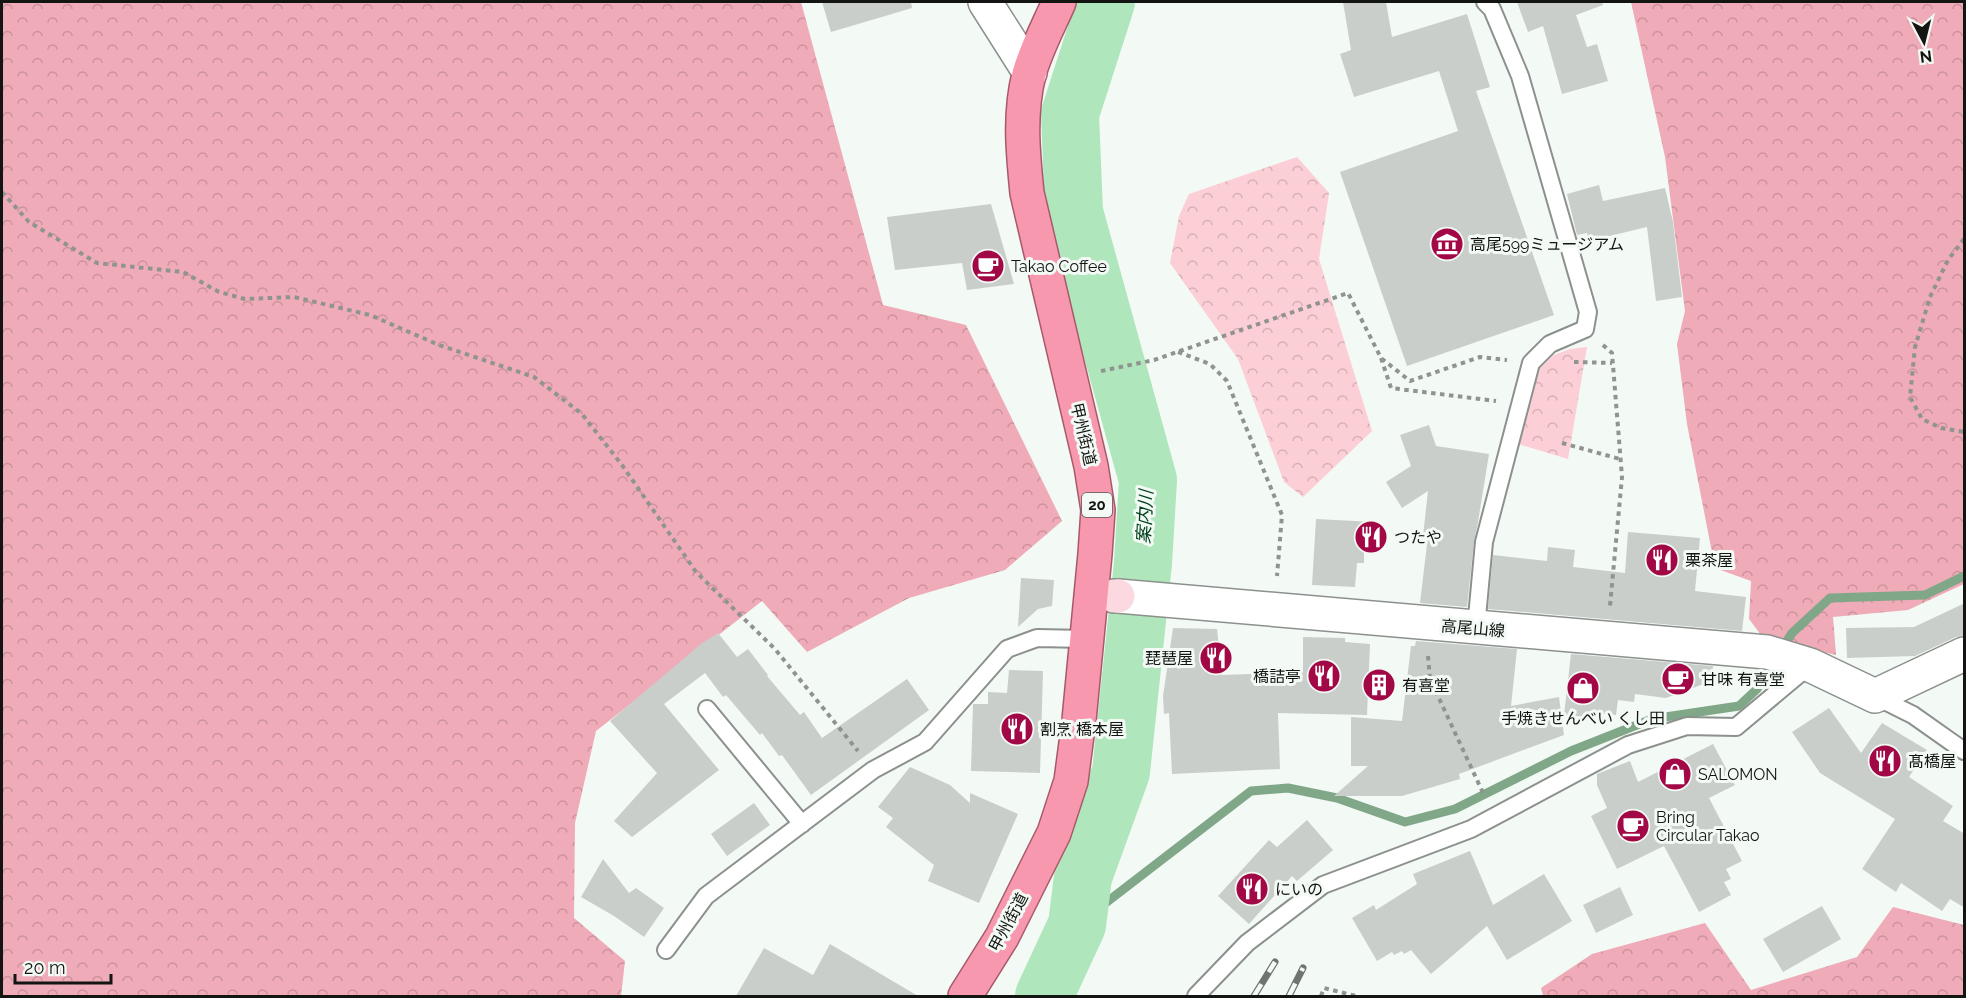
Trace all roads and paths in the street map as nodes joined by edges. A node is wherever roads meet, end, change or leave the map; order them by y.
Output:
1 (985, 2) edge
2 (1059, 2) edge
3 (1485, 2) edge
4 (1030, 72) junction
5 (2, 192) edge
6 (1965, 239) edge
7 (1585, 329) junction
8 (1177, 351) junction
9 (1381, 358) junction
10 (1572, 362) dead end
11 (1531, 363) junction
12 (1612, 363) junction
13 (1096, 373) dead end
14 (1520, 405) junction
15 (1965, 432) edge
16 (1562, 443) dead end
17 (1620, 459) junction
18 (1108, 596) junction
19 (1274, 610) junction
20 (1427, 624) junction
21 (1476, 628) junction
22 (1086, 639) junction
23 (1607, 639) junction
24 (1965, 654) edge
25 (1791, 659) junction
26 (1875, 696) junction
27 (707, 709) dead end
28 (1965, 751) edge
29 (873, 770) junction
30 (1475, 775) dead end
31 (802, 824) junction
32 (666, 950) dead end
33 (965, 996) edge
34 (1196, 996) edge
35 (1321, 996) edge
36 (1356, 996) edge

1 - 4 street
2 - 4 highway, 甲州街道 / 20
3 - 7 lane
4 - 18 highway, 甲州街道 / 20
5 - 29 path
6 - 15 path
7 - 11 lane
7 - 12 path
8 - 9 path
8 - 13 path
8 - 19 path
9 - 11 path
9 - 14 path
10 - 12 path
11 - 14 lane
12 - 17 path
14 - 21 lane
16 - 17 path
17 - 23 path
18 - 19 street, 高尾山線
18 - 22 highway, 甲州街道 / 20
19 - 20 street, 高尾山線
20 - 21 street, 高尾山線
20 - 30 path
21 - 23 street, 高尾山線
22 - 29 lane
22 - 33 highway, 甲州街道 / 20
23 - 25 street, 高尾山線
24 - 26 street
25 - 26 street, 高尾山線
25 - 34 lane
26 - 28 lane, 高尾山線
27 - 31 lane
29 - 31 lane
31 - 32 lane
35 - 36 path

